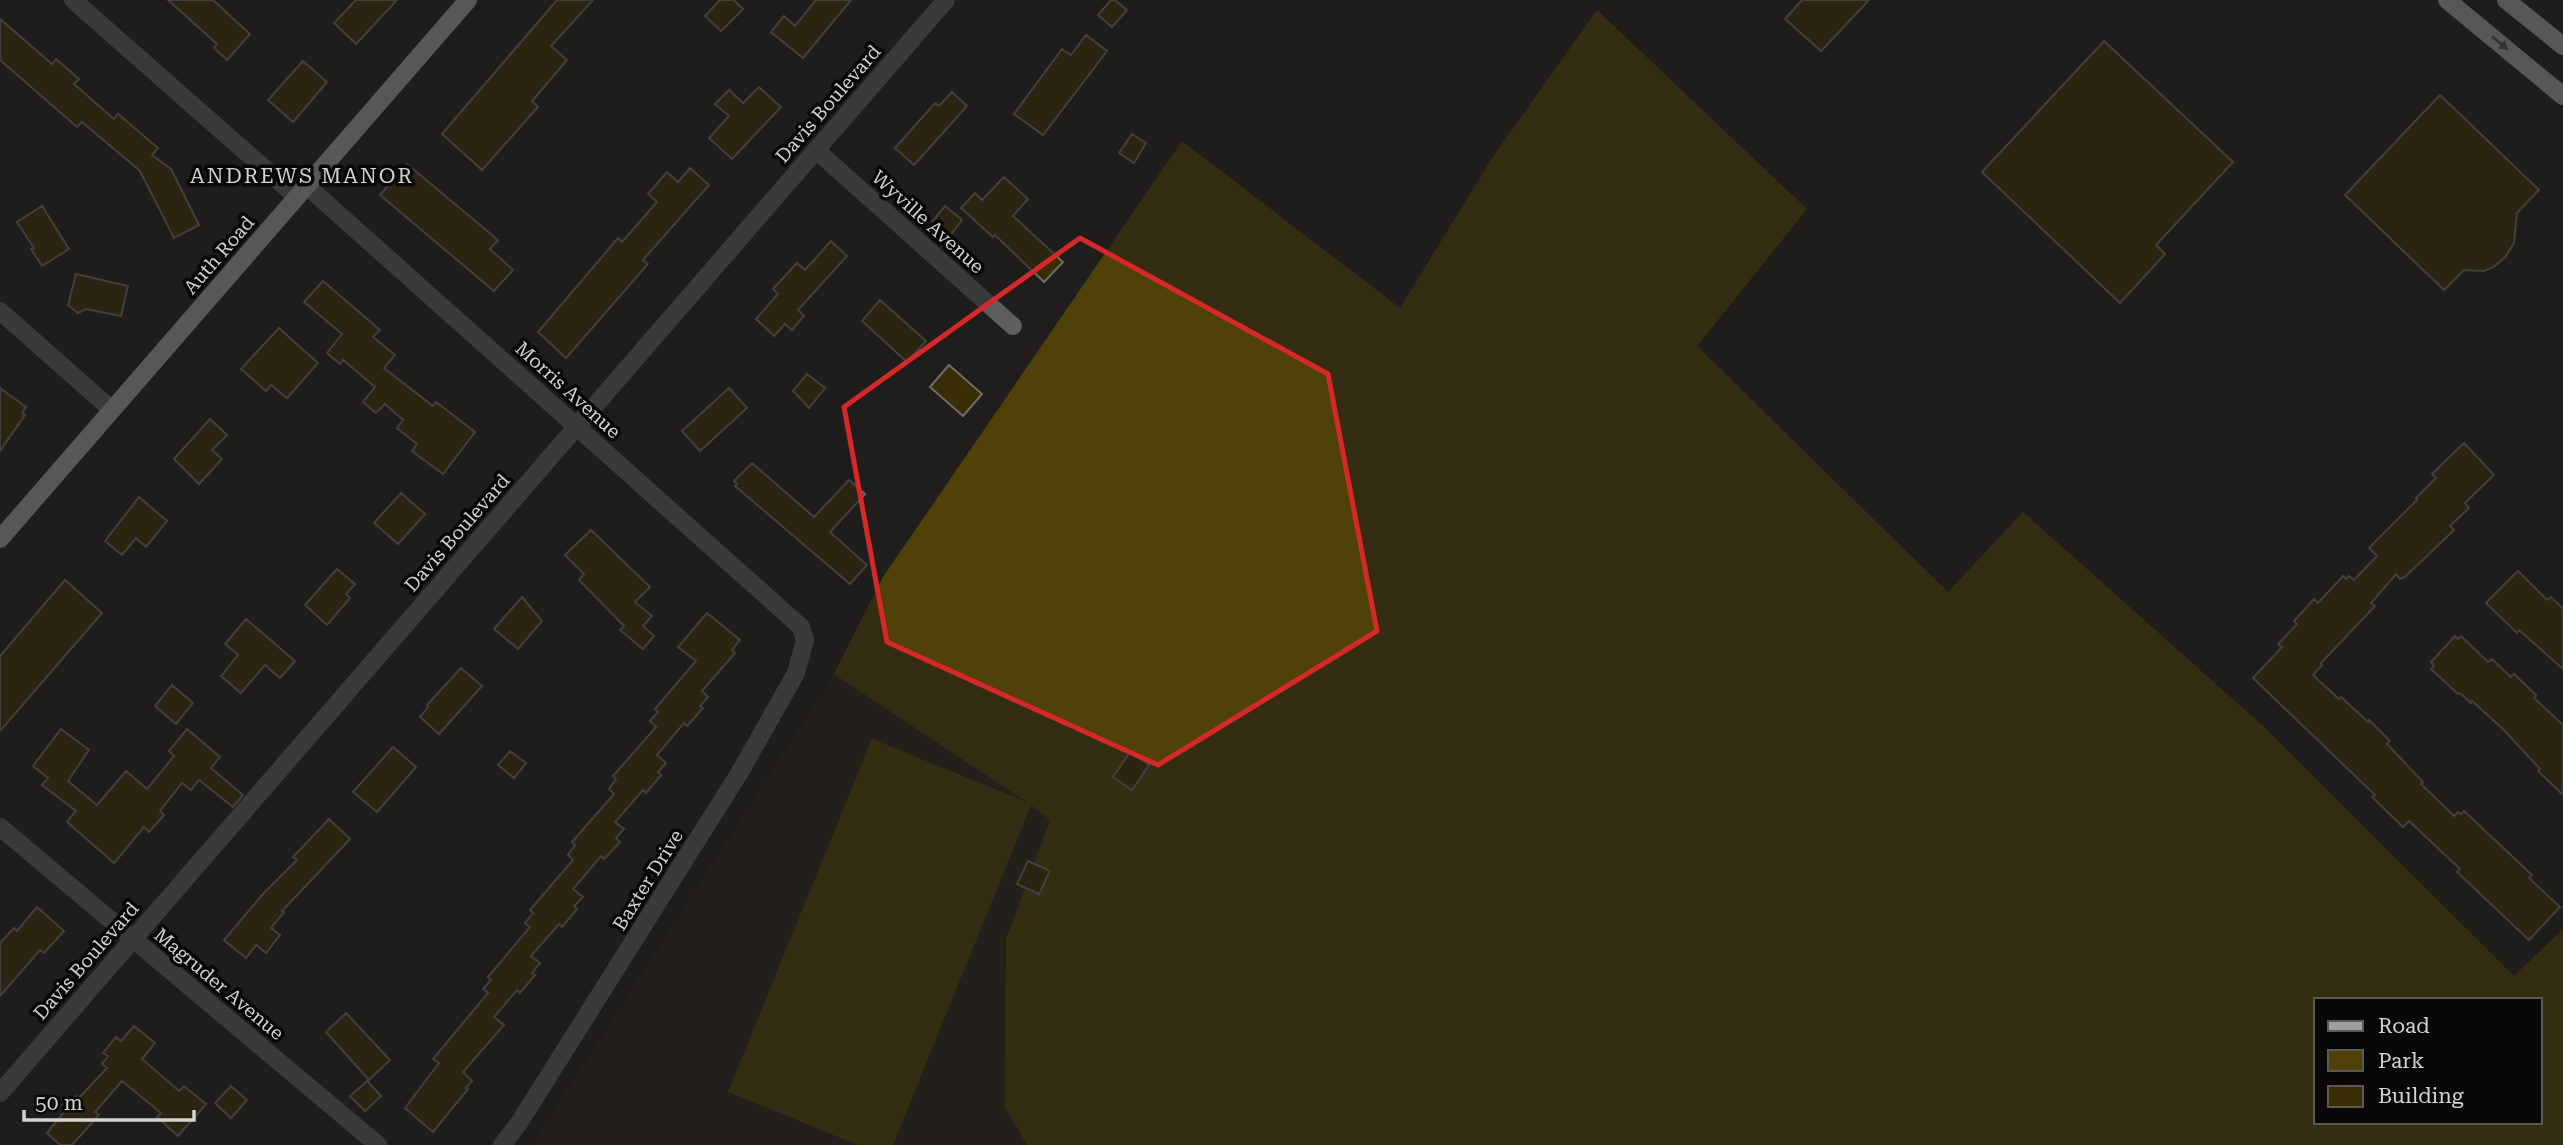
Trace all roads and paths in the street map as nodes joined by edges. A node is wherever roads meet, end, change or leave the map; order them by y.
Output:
1 (73, 0) edge
2 (468, 0) edge
3 (946, 0) edge
4 (2447, 0) edge
5 (2507, 0) edge
6 (2563, 46) edge
7 (2563, 96) edge
8 (816, 150) junction
9 (302, 191) junction
10 (0, 312) edge
11 (1013, 326) dead end
12 (112, 410) junction
13 (577, 427) junction
14 (0, 538) edge
15 (801, 627) joint
16 (0, 827) edge
17 (133, 939) junction
18 (0, 1093) edge
19 (378, 1145) edge
20 (502, 1145) edge

1 - 9 street, Morris Avenue
2 - 9 main road, Auth Road
3 - 8 street, Davis Boulevard
4 -> 7 main road
5 - 6 main road
8 - 11 street, Wyville Avenue
8 - 13 street, Davis Boulevard
9 - 12 main road, Auth Road
9 - 13 street, Morris Avenue
10 - 12 street
12 - 14 main road, Auth Road
13 - 15 street, Morris Avenue
13 - 17 street, Davis Boulevard
15 - 20 street, Baxter Drive
16 - 17 street, Magruder Avenue
17 - 18 street, Davis Boulevard
17 - 19 street, Magruder Avenue

